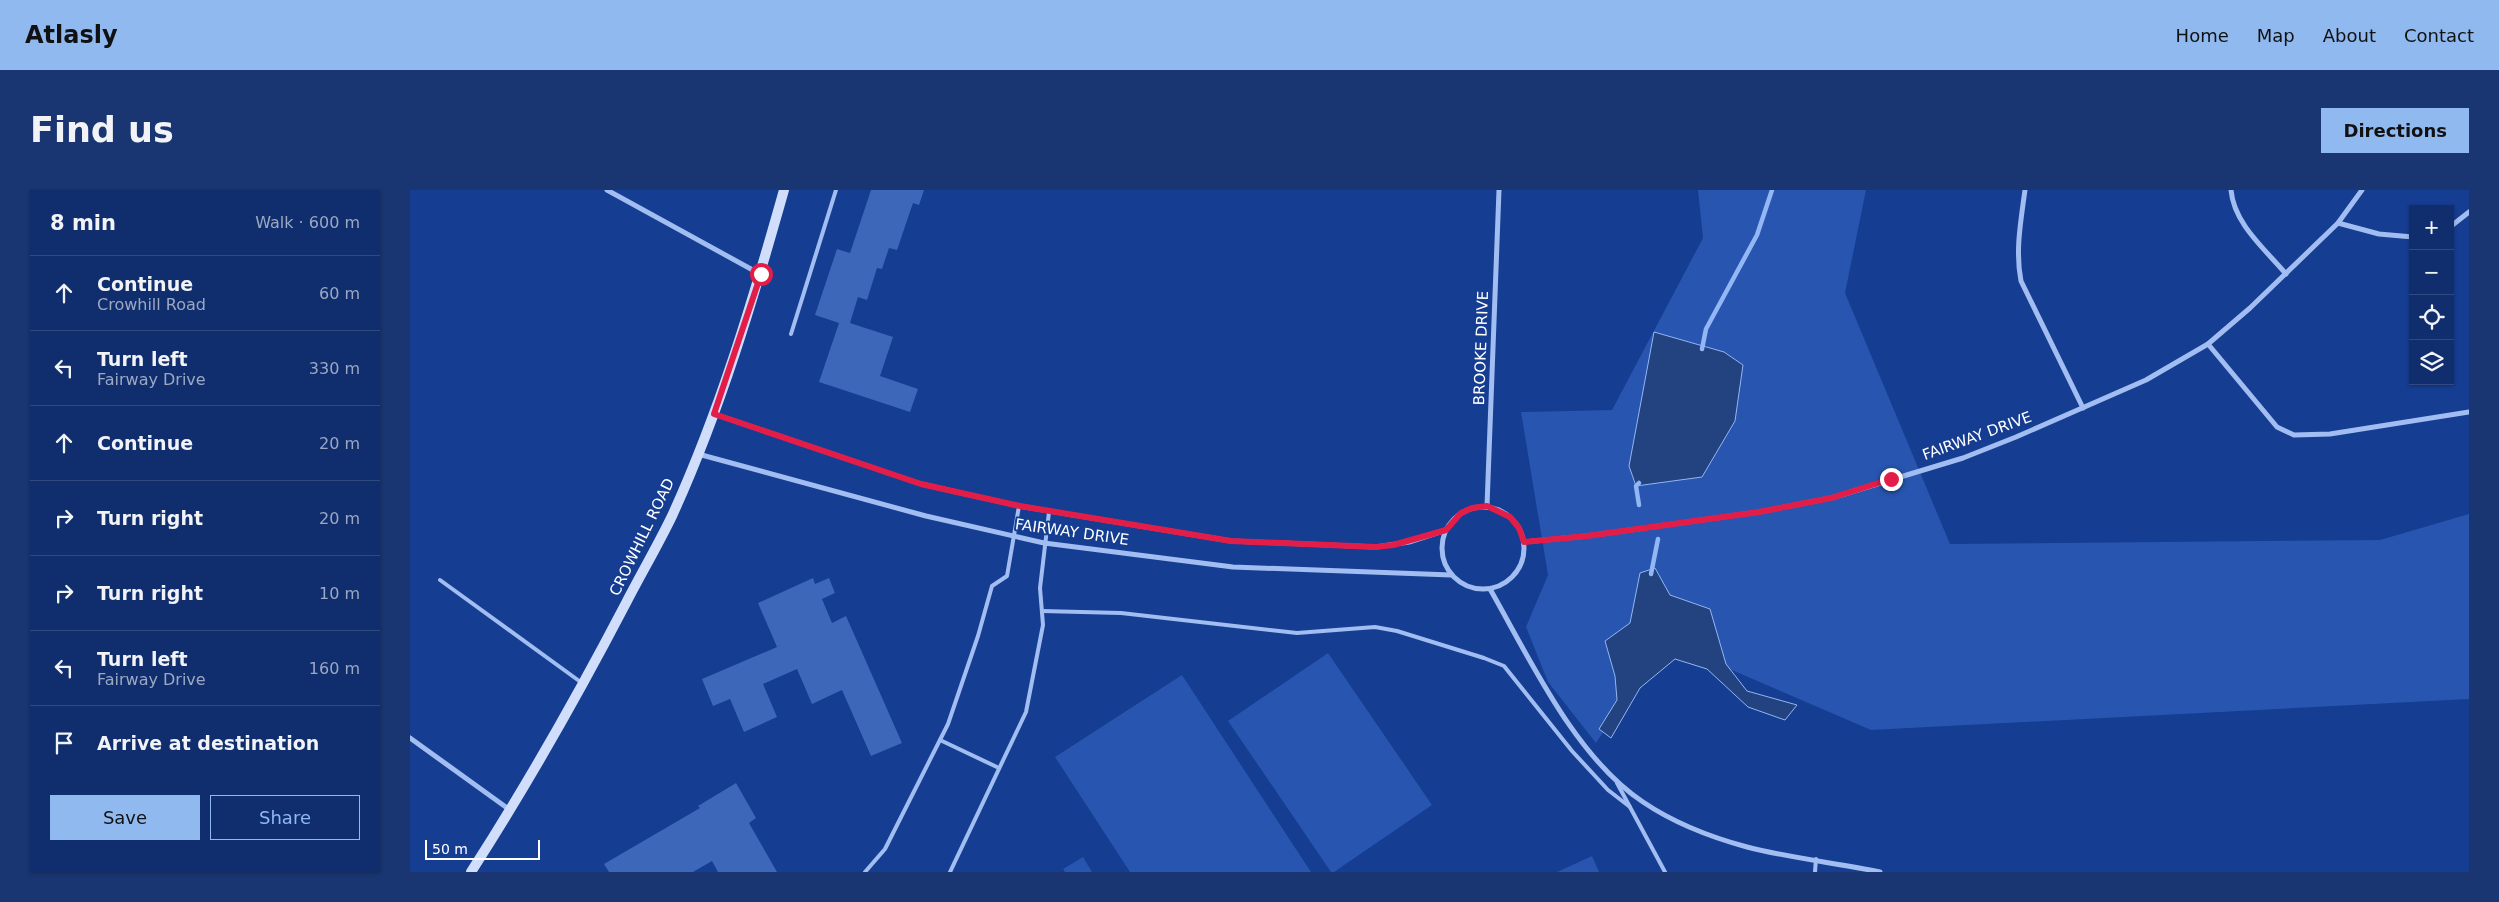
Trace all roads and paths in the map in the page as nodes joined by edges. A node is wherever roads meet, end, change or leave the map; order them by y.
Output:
1 (607, 190) edge
2 (784, 190) edge
3 (836, 190) edge
4 (1499, 190) edge
5 (2025, 190) edge
6 (2231, 190) edge
7 (2362, 190) edge
8 (2469, 212) edge
9 (2338, 223) junction
10 (2454, 224) edge
11 (2409, 237) edge
12 (761, 274) junction
13 (2286, 274) junction
14 (791, 334) dead end
15 (2208, 344) junction
16 (2083, 408) junction
17 (2469, 412) edge
18 (714, 414) junction
19 (698, 454) junction
20 (1020, 506) junction
21 (1487, 506) junction
22 (1049, 512) junction
23 (1446, 530) junction
24 (1016, 538) junction
25 (1524, 542) junction
26 (1044, 543) junction
27 (1451, 575) junction
28 (440, 580) dead end
29 (1490, 589) junction
30 (1042, 611) junction
31 (584, 684) junction
32 (410, 738) edge
33 (940, 740) junction
34 (999, 768) junction
35 (1613, 776) junction
36 (1630, 807) junction
37 (511, 810) junction
38 (1816, 859) junction
39 (471, 872) edge
40 (865, 872) edge
41 (950, 872) edge
42 (1665, 872) edge
43 (1815, 872) edge
44 (1880, 872) edge

1 - 12 street
2 - 12 street, CROWHILL ROAD
3 - 14 lane
4 - 21 street, BROOKE DRIVE
5 - 16 street
6 - 13 street
7 - 9 street, FAIRWAY DRIVE
8 - 10 street
9 - 11 street
9 - 13 street, FAIRWAY DRIVE
12 - 18 street, CROWHILL ROAD
13 - 15 street, FAIRWAY DRIVE
15 - 16 street, FAIRWAY DRIVE
15 - 17 street
16 - 25 street, FAIRWAY DRIVE
18 - 19 street, CROWHILL ROAD
18 - 20 street, FAIRWAY DRIVE
19 - 24 street, FAIRWAY DRIVE
19 - 31 street, CROWHILL ROAD
20 - 22 street, FAIRWAY DRIVE
20 - 24 lane
21 - 23 street
21 - 25 street
22 - 23 street, FAIRWAY DRIVE
22 - 26 lane
23 - 27 street
24 - 26 street, FAIRWAY DRIVE
24 - 33 lane
25 - 29 street
26 - 27 street, FAIRWAY DRIVE
26 - 30 lane
27 - 29 street
28 - 31 lane
29 - 35 street
30 - 34 lane
30 - 36 lane
31 - 37 street, CROWHILL ROAD
32 - 37 street
33 - 34 lane
33 - 40 lane
34 - 41 lane
35 - 36 lane
35 - 38 street
36 - 42 lane
37 - 39 street, CROWHILL ROAD
38 - 43 lane
38 - 44 street

